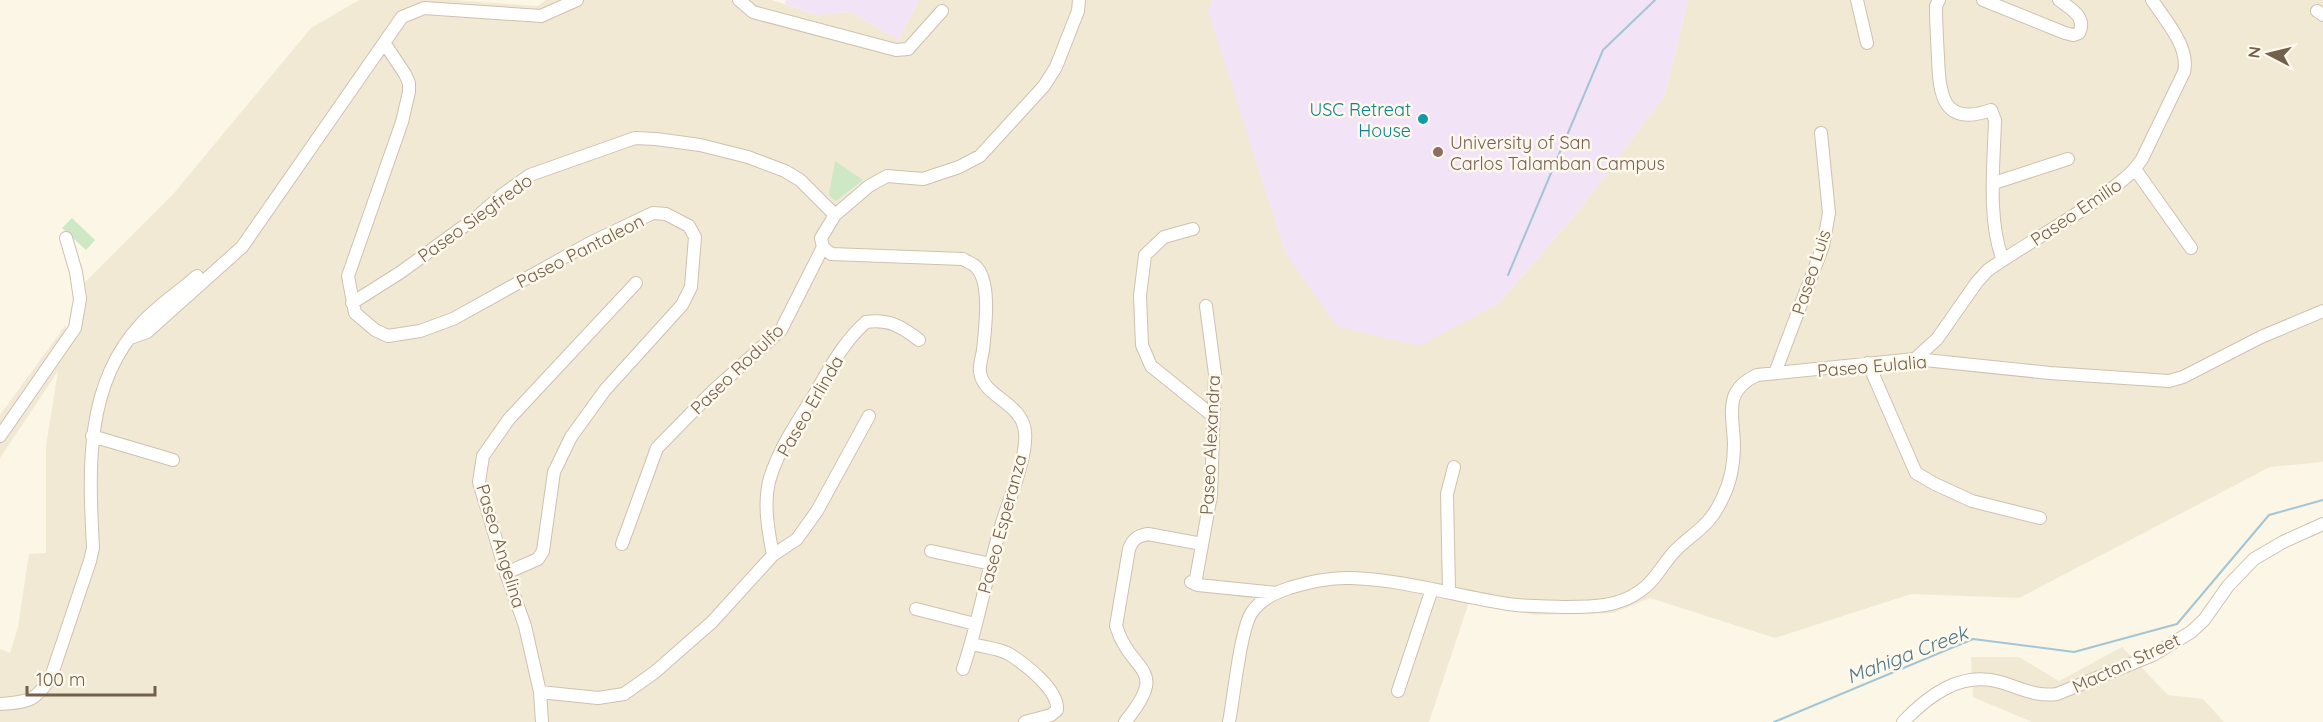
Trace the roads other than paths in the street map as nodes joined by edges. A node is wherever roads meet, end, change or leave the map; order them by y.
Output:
1 (577, 0) edge
2 (739, 0) edge
3 (1079, 0) edge
4 (1857, 0) edge
5 (1938, 0) edge
6 (1983, 0) edge
7 (2059, 0) edge
8 (2152, 0) edge
9 (942, 11) dead end
10 (1867, 43) dead end
11 (385, 44) junction
12 (1821, 133) dead end
13 (2068, 159) dead end
14 (2135, 170) junction
15 (1994, 183) junction
16 (835, 215) junction
17 (1193, 229) dead end
18 (66, 238) dead end
19 (823, 247) junction
20 (2191, 248) dead end
21 (2003, 260) junction
22 (636, 283) dead end
23 (352, 303) junction
24 (1206, 306) dead end
25 (2323, 311) edge
26 (1937, 339) junction
27 (919, 340) dead end
28 (1915, 359) junction
29 (1940, 361) junction
30 (1868, 363) junction
31 (1775, 373) junction
32 (869, 416) dead end
33 (1213, 416) junction
34 (0, 436) edge
35 (92, 436) junction
36 (173, 460) dead end
37 (1454, 467) dead end
38 (2040, 518) dead end
39 (2323, 524) edge
40 (622, 544) dead end
41 (1202, 544) junction
42 (931, 551) dead end
43 (773, 555) junction
44 (991, 564) junction
45 (506, 573) junction
46 (1432, 589) junction
47 (1449, 591) junction
48 (1276, 593) junction
49 (916, 609) dead end
50 (975, 624) junction
51 (972, 644) junction
52 (963, 669) dead end
53 (1398, 691) dead end
54 (540, 692) junction
55 (0, 704) edge
56 (542, 722) edge
57 (1025, 722) edge
58 (1125, 722) edge
59 (1228, 722) edge
60 (1903, 722) edge

1 - 11 street
2 - 9 street
3 - 16 street, Paseo Rodulfo
4 - 10 street
5 - 15 street
6 - 7 street
8 - 14 street, Paseo Emilio
11 - 23 street
11 - 35 street
12 - 31 street, Paseo Luis
13 - 15 street
14 - 20 street
14 - 21 street, Paseo Emilio
15 - 21 street
16 - 19 street, Paseo Rodulfo
16 - 23 street, Paseo Siegfredo
17 - 33 street
18 - 34 street
19 - 40 street, Paseo Rodulfo
19 - 44 street, Paseo Esperanza
21 - 26 street, Paseo Emilio
22 - 45 street, Paseo Angelina
23 - 45 street, Paseo Pantaleon
24 - 33 street, Paseo Alexandra
25 - 29 street, Paseo Eulalia
26 - 28 street, Paseo Emilio
26 - 29 street
27 - 43 street, Paseo Erlinda
28 - 29 street, Paseo Eulalia
28 - 30 street, Paseo Eulalia
30 - 31 street, Paseo Eulalia
30 - 38 street
31 - 47 street, Paseo Eulalia
32 - 43 street
33 - 41 street, Paseo Alexandra
35 - 36 street
35 - 55 street
37 - 47 street
39 - 60 street, Mactan Street
41 - 48 street, Paseo Alexandra
41 - 58 street
42 - 44 street
43 - 54 street
44 - 50 street, Paseo Esperanza
45 - 54 street, Paseo Angelina
46 - 47 street, Paseo Eulalia
46 - 48 street, Paseo Eulalia
46 - 53 street
48 - 59 street
49 - 50 street
50 - 51 street, Paseo Esperanza
51 - 52 street, Paseo Esperanza
51 - 57 street
54 - 56 street, Paseo Angelina

